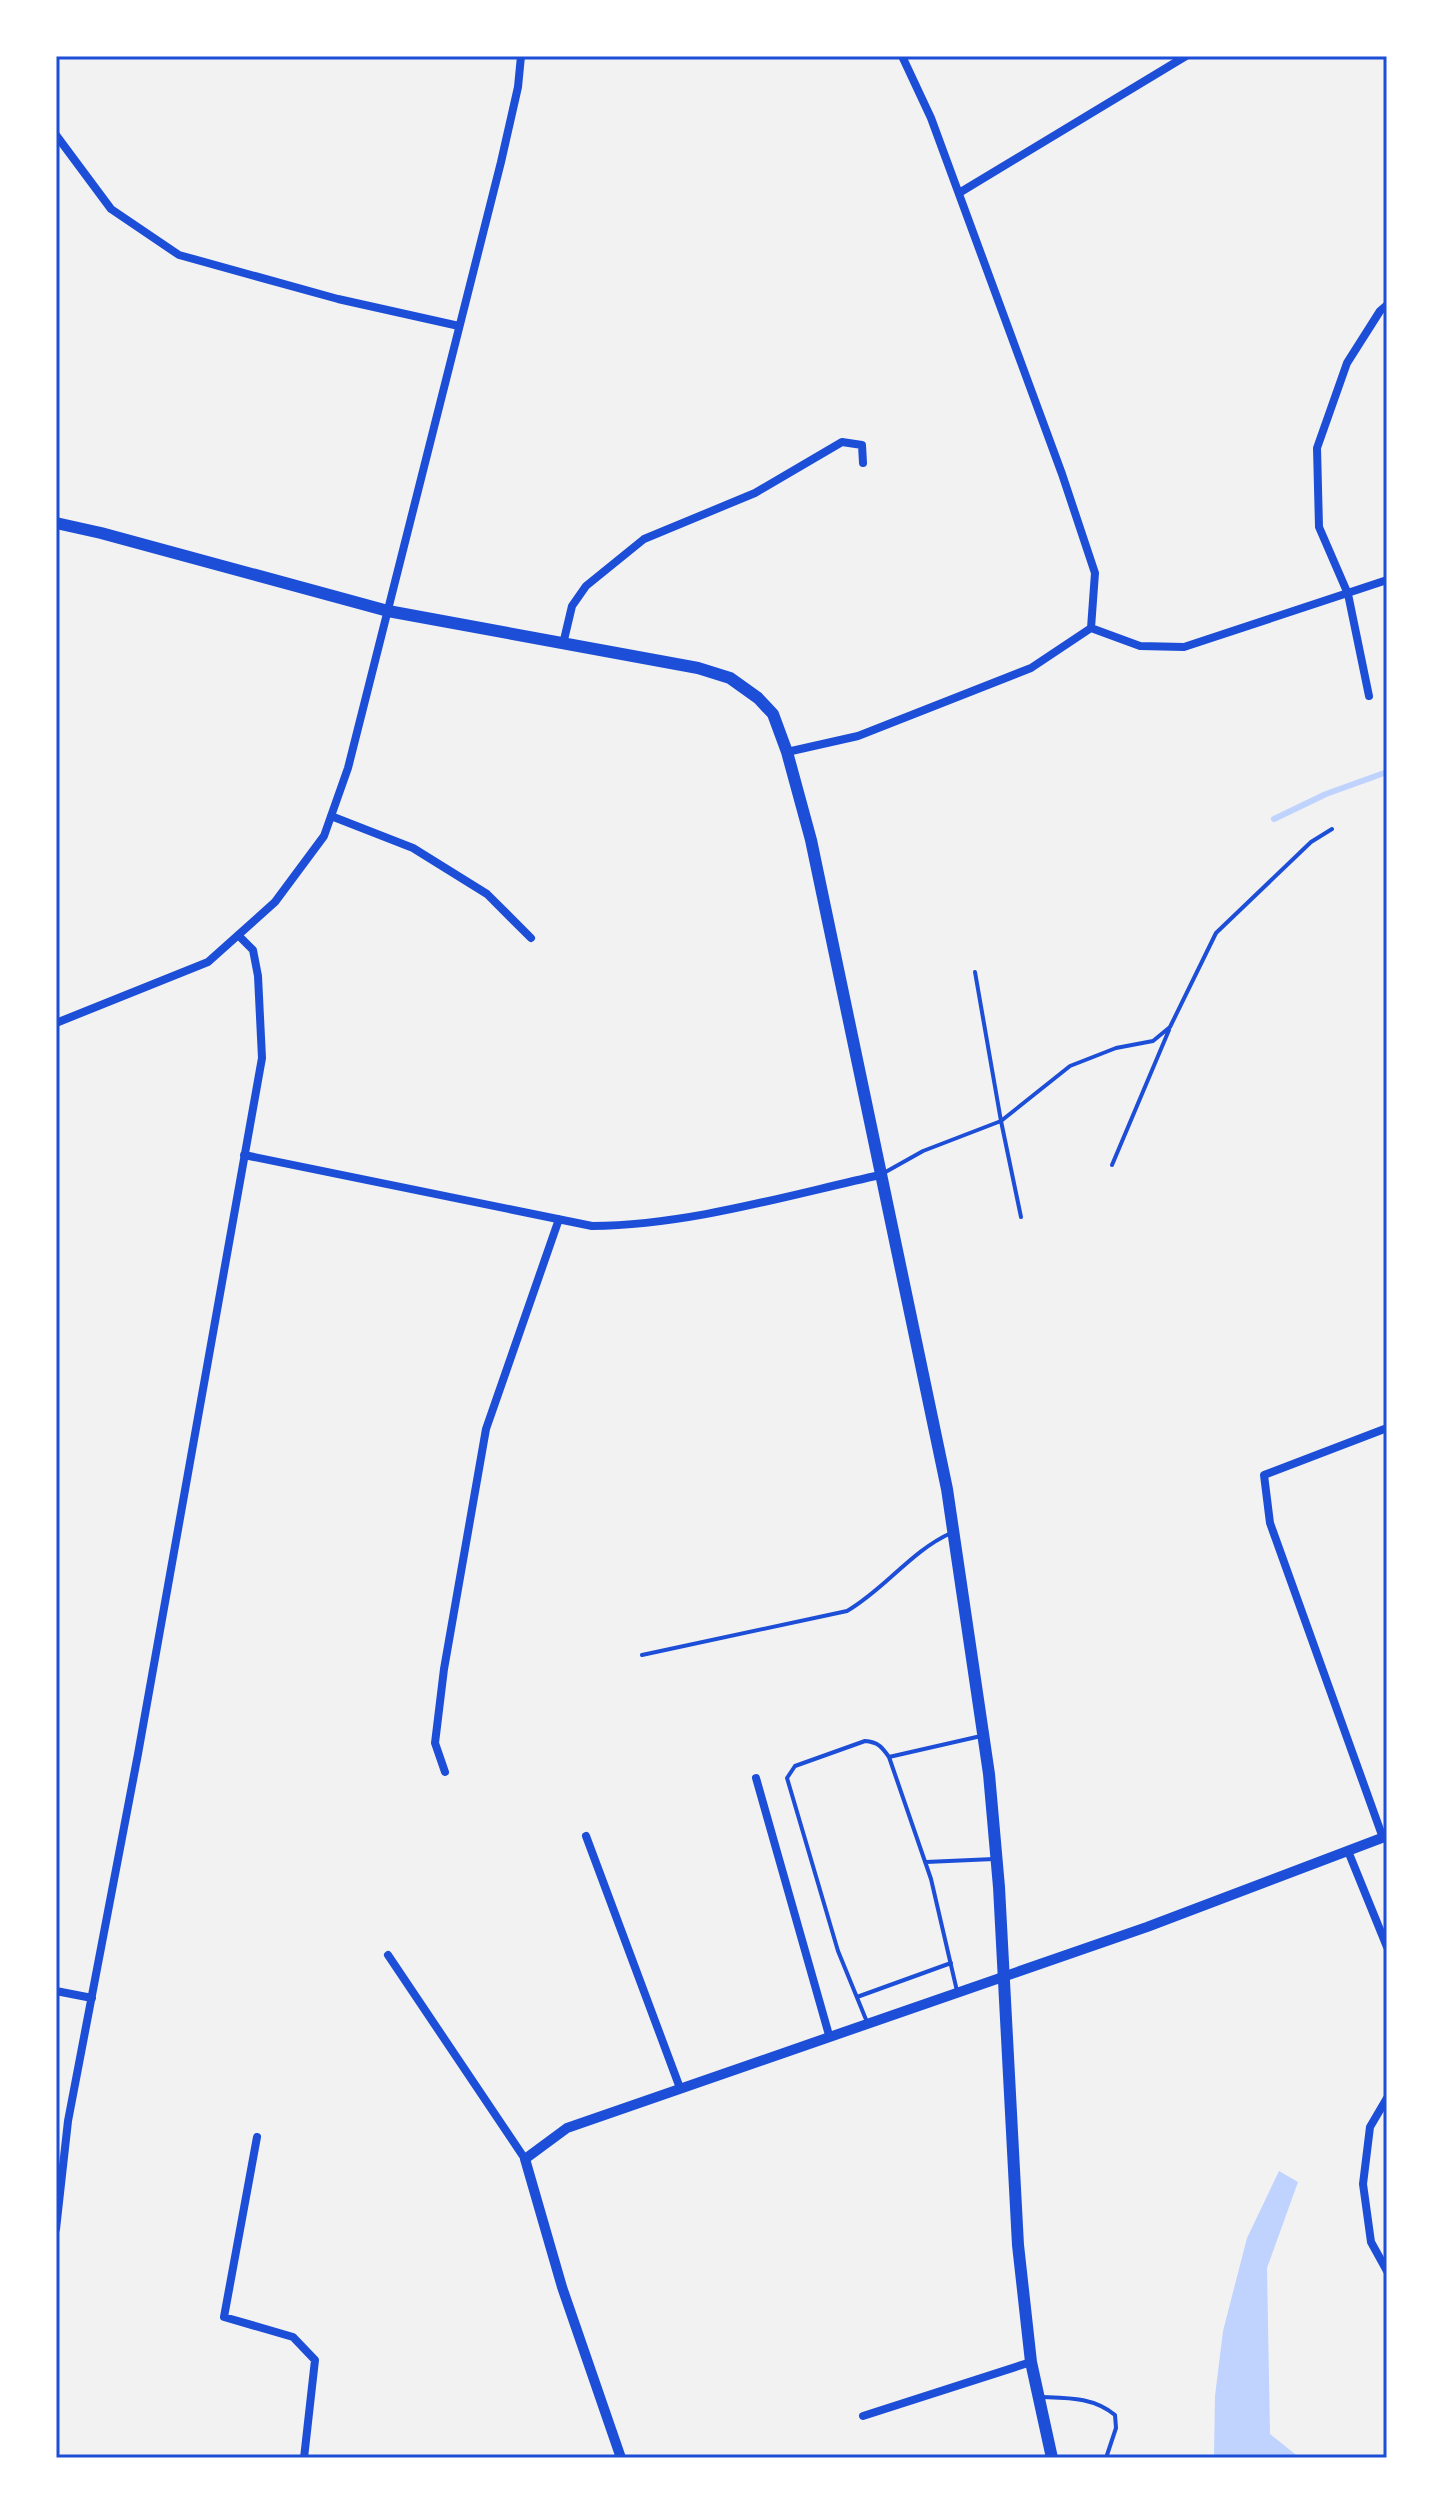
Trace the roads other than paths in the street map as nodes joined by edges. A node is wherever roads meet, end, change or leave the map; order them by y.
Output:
1 (902, 56) edge
2 (1186, 56) edge
3 (517, 57) edge
4 (56, 135) edge
5 (959, 193) junction
6 (1387, 305) edge
7 (459, 326) junction
8 (863, 463) dead end
9 (56, 523) edge
10 (1387, 580) edge
11 (1348, 594) junction
12 (388, 611) junction
13 (1091, 628) junction
14 (563, 644) junction
15 (1369, 696) dead end
16 (787, 752) junction
17 (331, 816) junction
18 (1332, 829) dead end
19 (238, 935) junction
20 (531, 938) dead end
21 (975, 972) dead end
22 (56, 1023) edge
23 (1170, 1027) junction
24 (1001, 1121) junction
25 (244, 1155) junction
26 (1112, 1165) dead end
27 (880, 1175) junction
28 (1021, 1217) dead end
29 (559, 1219) junction
30 (1387, 1428) edge
31 (953, 1532) junction
32 (642, 1655) dead end
33 (983, 1736) junction
34 (889, 1757) junction
35 (445, 1772) dead end
36 (756, 1778) dead end
37 (586, 1836) dead end
38 (1385, 1837) edge
39 (1348, 1851) junction
40 (997, 1859) junction
41 (926, 1862) junction
42 (1387, 1947) edge
43 (388, 1955) dead end
44 (951, 1963) junction
45 (1004, 1975) junction
46 (56, 1991) edge
47 (957, 1991) junction
48 (857, 1997) junction
49 (92, 1998) junction
50 (867, 2022) junction
51 (829, 2035) junction
52 (680, 2088) junction
53 (1387, 2098) edge
54 (257, 2137) dead end
55 (525, 2159) junction
56 (56, 2229) edge
57 (1387, 2271) edge
58 (1031, 2362) junction
59 (1038, 2397) junction
60 (863, 2416) dead end
61 (304, 2458) edge
62 (621, 2458) edge
63 (1052, 2458) edge
64 (1106, 2458) edge

1 - 5 street
2 - 5 street
3 - 7 street
4 - 7 street
5 - 13 street
6 - 11 street
7 - 12 street
8 - 14 street
9 - 12 main road
10 - 11 street
11 - 13 street
11 - 15 street
12 - 14 main road
12 - 17 street
13 - 16 street
14 - 16 main road
16 - 27 main road
17 - 19 street
17 - 20 street
18 - 23 lane
19 - 22 street
19 - 25 street
21 - 24 lane
23 - 24 lane
23 - 26 lane
24 - 27 lane
24 - 28 lane
25 - 29 street
25 - 49 street
27 - 29 street
27 - 31 main road
29 - 35 street
30 - 38 street
31 - 32 lane
31 - 33 main road
33 - 34 lane
33 - 40 main road
34 - 41 lane
34 - 48 lane
36 - 51 street
37 - 52 street
38 - 39 street
39 - 42 street
39 - 45 street
40 - 41 lane
40 - 45 main road
41 - 44 lane
43 - 55 street
44 - 47 lane
44 - 48 lane
45 - 47 street
45 - 58 main road
46 - 49 street
47 - 50 street
48 - 50 lane
49 - 56 street
50 - 51 street
51 - 52 street
52 - 55 street
53 - 57 street
54 - 61 street
55 - 62 street
58 - 59 main road
58 - 60 street
59 - 63 main road
59 - 64 lane

